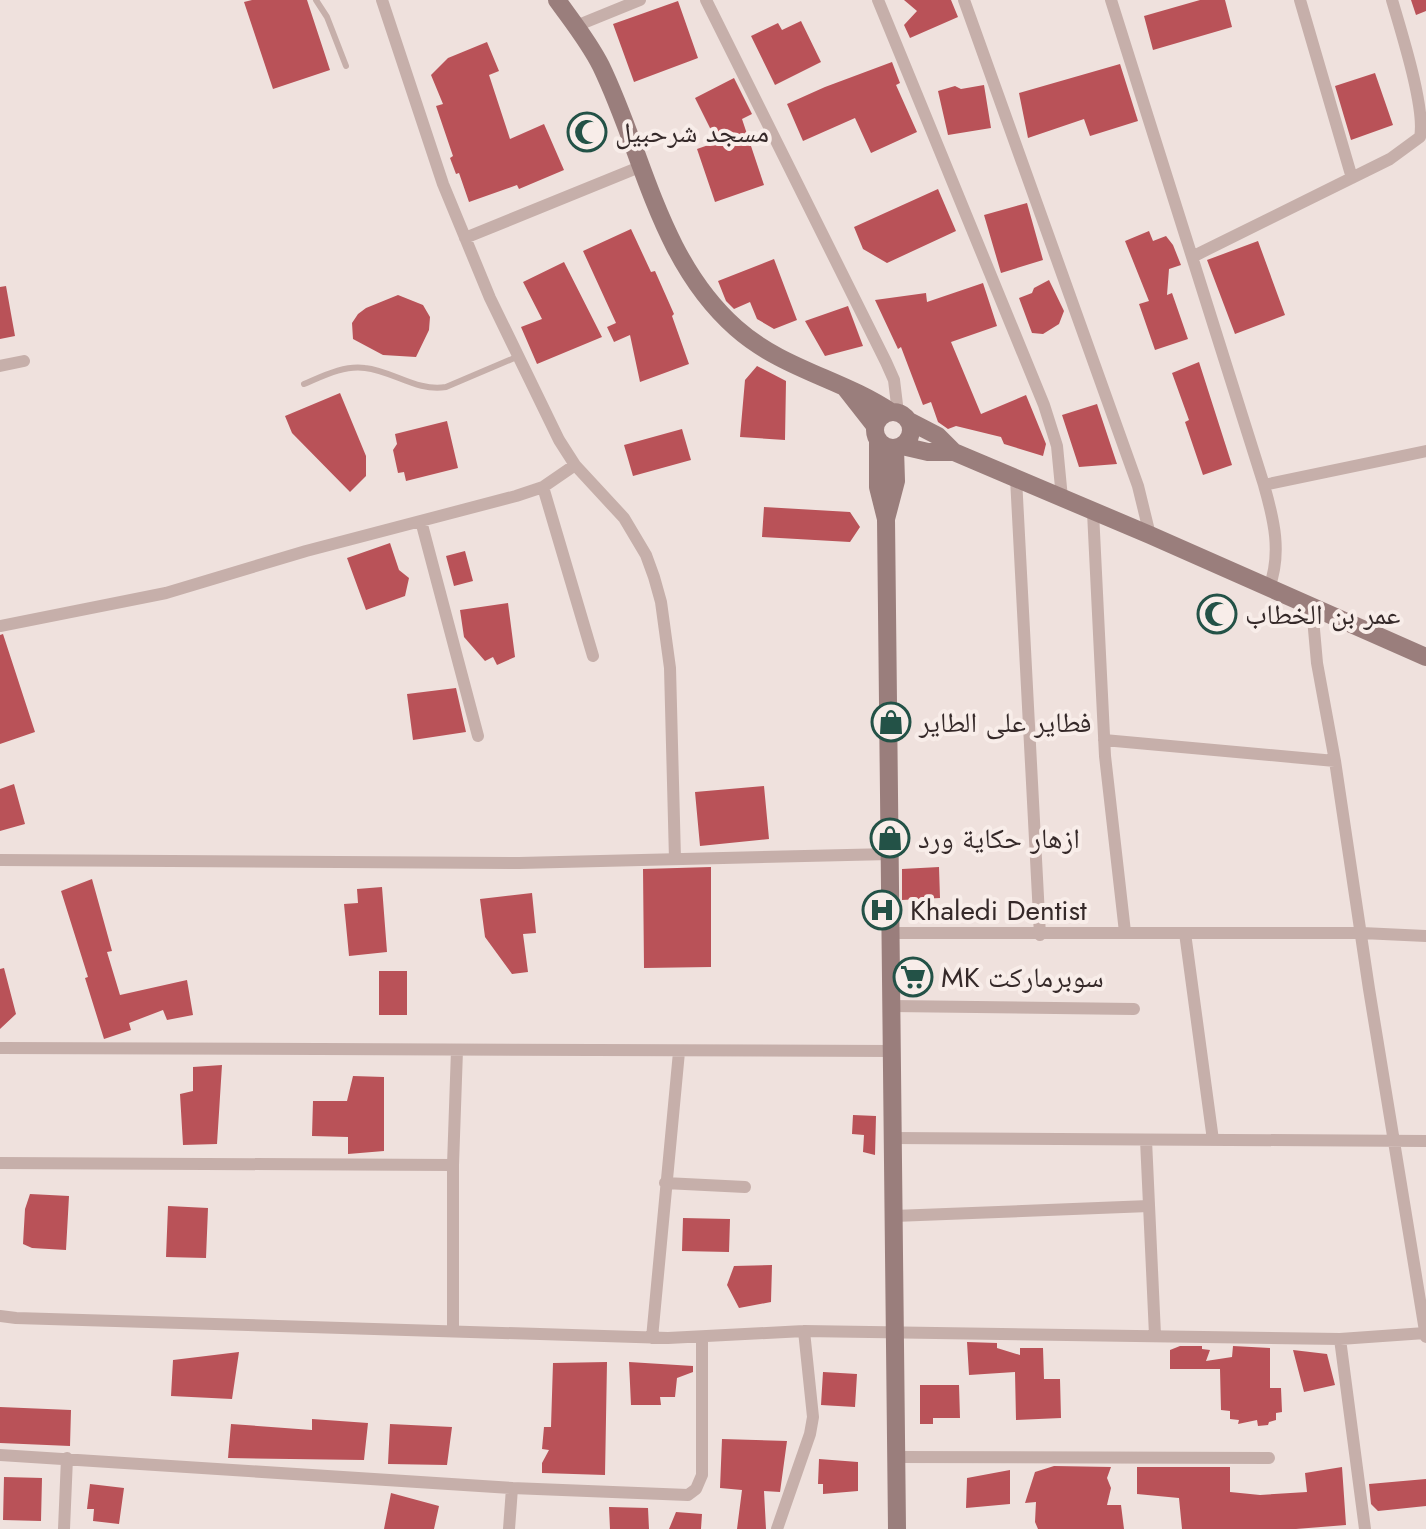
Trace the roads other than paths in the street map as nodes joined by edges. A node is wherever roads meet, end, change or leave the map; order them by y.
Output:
1 (316, 0) edge
2 (382, 0) edge
3 (557, 0) edge
4 (640, 0) edge
5 (706, 0) edge
6 (878, 0) edge
7 (964, 0) edge
8 (1111, 0) edge
9 (1300, 0) edge
10 (1392, 0) edge
11 (576, 26) junction
12 (346, 66) dead end
13 (1424, 118) edge
14 (1421, 135) junction
15 (1426, 148) edge
16 (642, 166) junction
17 (1352, 178) junction
18 (465, 238) junction
19 (1194, 256) junction
20 (519, 356) junction
21 (24, 361) dead end
22 (0, 366) edge
23 (304, 384) dead end
24 (844, 387) junction
25 (899, 415) junction
26 (876, 432) junction
27 (899, 447) junction
28 (1426, 451) edge
29 (954, 452) junction
30 (575, 465) junction
31 (1016, 478) junction
32 (1264, 485) junction
33 (543, 487) junction
34 (1062, 498) junction
35 (1093, 512) junction
36 (886, 519) junction
37 (421, 521) junction
38 (1150, 535) junction
39 (1269, 588) junction
40 (1312, 607) junction
41 (0, 626) edge
42 (593, 656) dead end
43 (1426, 657) edge
44 (478, 736) dead end
45 (1104, 740) junction
46 (1335, 761) junction
47 (890, 854) junction
48 (675, 859) junction
49 (0, 860) edge
50 (1125, 932) junction
51 (891, 933) junction
52 (1185, 933) junction
53 (1362, 933) junction
54 (1040, 935) junction
55 (1426, 936) edge
56 (892, 1006) junction
57 (1134, 1009) dead end
58 (0, 1048) edge
59 (457, 1050) junction
60 (892, 1051) junction
61 (679, 1052) junction
62 (893, 1138) junction
63 (1146, 1140) junction
64 (1213, 1140) junction
65 (1426, 1141) edge
66 (1394, 1142) junction
67 (0, 1163) edge
68 (453, 1165) junction
69 (665, 1183) junction
70 (745, 1187) dead end
71 (1149, 1206) junction
72 (894, 1216) junction
73 (0, 1316) edge
74 (453, 1330) junction
75 (804, 1331) junction
76 (895, 1333) junction
77 (1155, 1335) junction
78 (1426, 1335) edge
79 (652, 1338) junction
80 (702, 1338) junction
81 (1340, 1339) junction
82 (0, 1455) edge
83 (897, 1457) junction
84 (67, 1458) junction
85 (1269, 1458) dead end
86 (512, 1488) junction
87 (64, 1529) edge
88 (509, 1529) edge
89 (777, 1529) edge
90 (897, 1529) edge
91 (1365, 1529) edge

1 - 12 lane
2 - 18 street
3 - 11 street
4 - 11 street
5 - 25 street
6 - 34 street
7 - 38 street
8 - 19 street
9 - 17 street
10 - 13 street
11 - 16 street
13 - 14 street
14 - 15 street
14 - 17 street
16 - 18 street
16 - 24 street
17 - 19 street
18 - 20 street
19 - 32 street
20 - 23 lane
20 - 30 street
21 - 22 street
24 - 25 street
24 - 26 street
25 - 26 street
25 - 27 street
25 - 29 street
26 - 27 street
26 - 36 street
27 - 29 street
27 - 36 street
28 - 32 street
29 - 31 street
30 - 33 street
30 - 48 street
31 - 34 street
31 - 54 street
32 - 39 street
33 - 37 street
33 - 42 street
34 - 35 street
35 - 38 street
35 - 45 street
36 - 47 street
37 - 41 street
37 - 44 street
38 - 39 street
39 - 40 street
40 - 43 street
40 - 46 street
45 - 46 street
45 - 50 street
46 - 53 street
47 - 48 street
47 - 51 street
48 - 49 street
50 - 52 street
50 - 54 street
51 - 54 street
51 - 56 street
52 - 53 street
52 - 64 street
53 - 55 street
53 - 66 street
56 - 57 street
56 - 60 street
58 - 59 street
59 - 61 street
59 - 68 street
60 - 61 street
60 - 62 street
61 - 69 street
62 - 63 street
62 - 72 street
63 - 64 street
63 - 71 street
64 - 66 street
65 - 66 street
66 - 78 street
67 - 68 street
68 - 74 street
69 - 70 street
69 - 79 street
71 - 72 street
71 - 77 street
72 - 76 street
73 - 74 street
74 - 79 street
75 - 76 street
75 - 80 street
75 - 89 street
76 - 77 street
76 - 83 street
77 - 81 street
78 - 81 street
79 - 80 street
80 - 86 street
81 - 91 street
82 - 84 street
83 - 85 street
83 - 90 street
84 - 86 street
84 - 87 street
86 - 88 street

